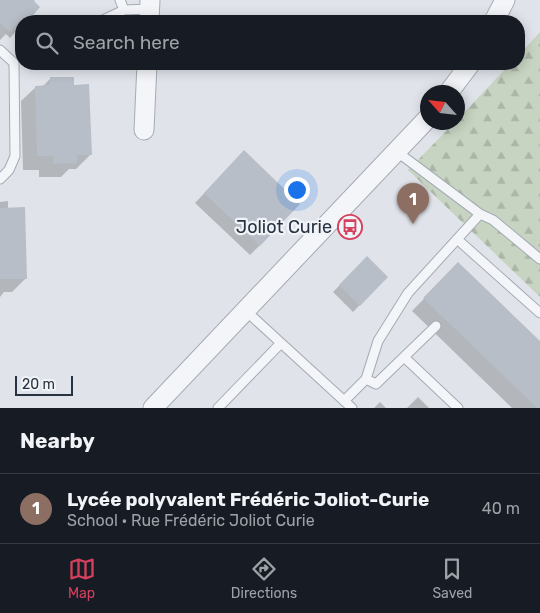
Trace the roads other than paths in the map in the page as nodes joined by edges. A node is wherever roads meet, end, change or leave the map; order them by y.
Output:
1 (120, 0) edge
2 (505, 0) edge
3 (124, 10) junction
4 (150, 10) edge
5 (114, 15) edge
6 (497, 15) edge
7 (0, 50) edge
8 (15, 60) edge
9 (18, 70) edge
10 (147, 70) edge
11 (466, 70) edge
12 (454, 85) edge
13 (420, 126) edge
14 (144, 130) dead end
15 (396, 151) junction
16 (0, 179) edge
17 (480, 214) junction
18 (457, 239) junction
19 (540, 259) edge
20 (245, 310) junction
21 (540, 314) edge
22 (436, 326) dead end
23 (281, 343) junction
24 (404, 358) junction
25 (366, 378) junction
26 (344, 401) junction
27 (153, 408) edge
28 (218, 408) edge
29 (352, 408) edge
30 (458, 408) edge

1 - 3 lane
2 - 6 street
3 - 4 lane
3 - 5 lane
7 - 8 lane
9 - 16 lane
10 - 14 street
11 - 12 street
13 - 15 street
15 - 17 lane
15 - 20 street
17 - 18 lane
17 - 19 lane
18 - 21 lane
18 - 25 lane
20 - 23 lane
20 - 27 street
22 - 24 lane
23 - 26 lane
23 - 28 lane
24 - 25 lane
24 - 30 lane
25 - 26 lane
26 - 29 lane

